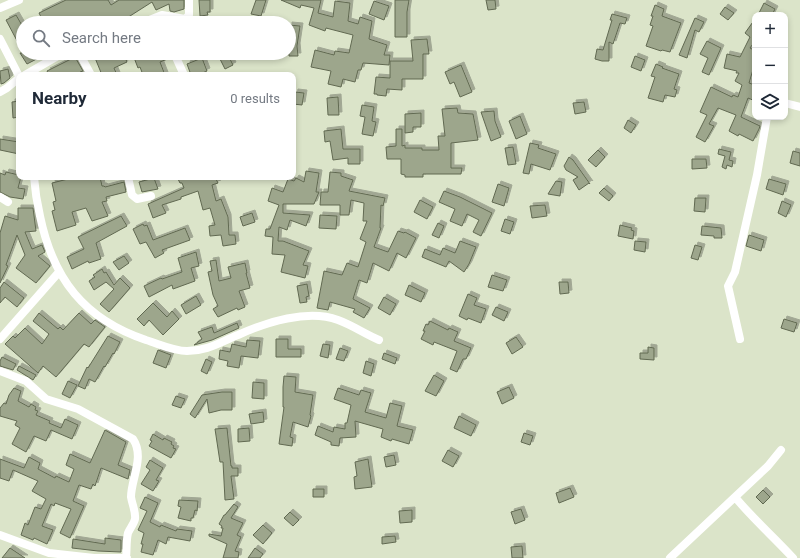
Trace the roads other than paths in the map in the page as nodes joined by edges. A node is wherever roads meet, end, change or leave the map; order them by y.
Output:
1 (19, 0) edge
2 (189, 0) edge
3 (0, 8) edge
4 (188, 16) edge
5 (0, 39) edge
6 (51, 60) edge
7 (83, 60) edge
8 (177, 60) edge
9 (16, 72) edge
10 (30, 72) edge
11 (89, 72) edge
12 (183, 72) edge
13 (16, 80) edge
14 (0, 92) edge
15 (788, 104) edge
16 (800, 107) edge
17 (766, 120) edge
18 (34, 180) edge
19 (129, 180) edge
20 (151, 196) dead end
21 (0, 197) edge
22 (8, 202) dead end
23 (59, 272) junction
24 (0, 339) edge
25 (740, 339) dead end
26 (379, 340) dead end
27 (0, 371) edge
28 (781, 450) dead end
29 (735, 497) junction
30 (0, 535) edge
31 (81, 557) edge
32 (127, 558) edge
33 (670, 558) edge
34 (793, 558) edge

1 - 3 street
2 - 4 street
5 - 9 street
6 - 10 street
7 - 11 street
8 - 12 street
13 - 14 street
15 - 16 street
17 - 25 street
18 - 23 street
19 - 20 street
21 - 22 street
23 - 24 street
23 - 26 street
27 - 32 street
28 - 29 street
29 - 33 street
29 - 34 street
30 - 31 street
31 - 32 street

